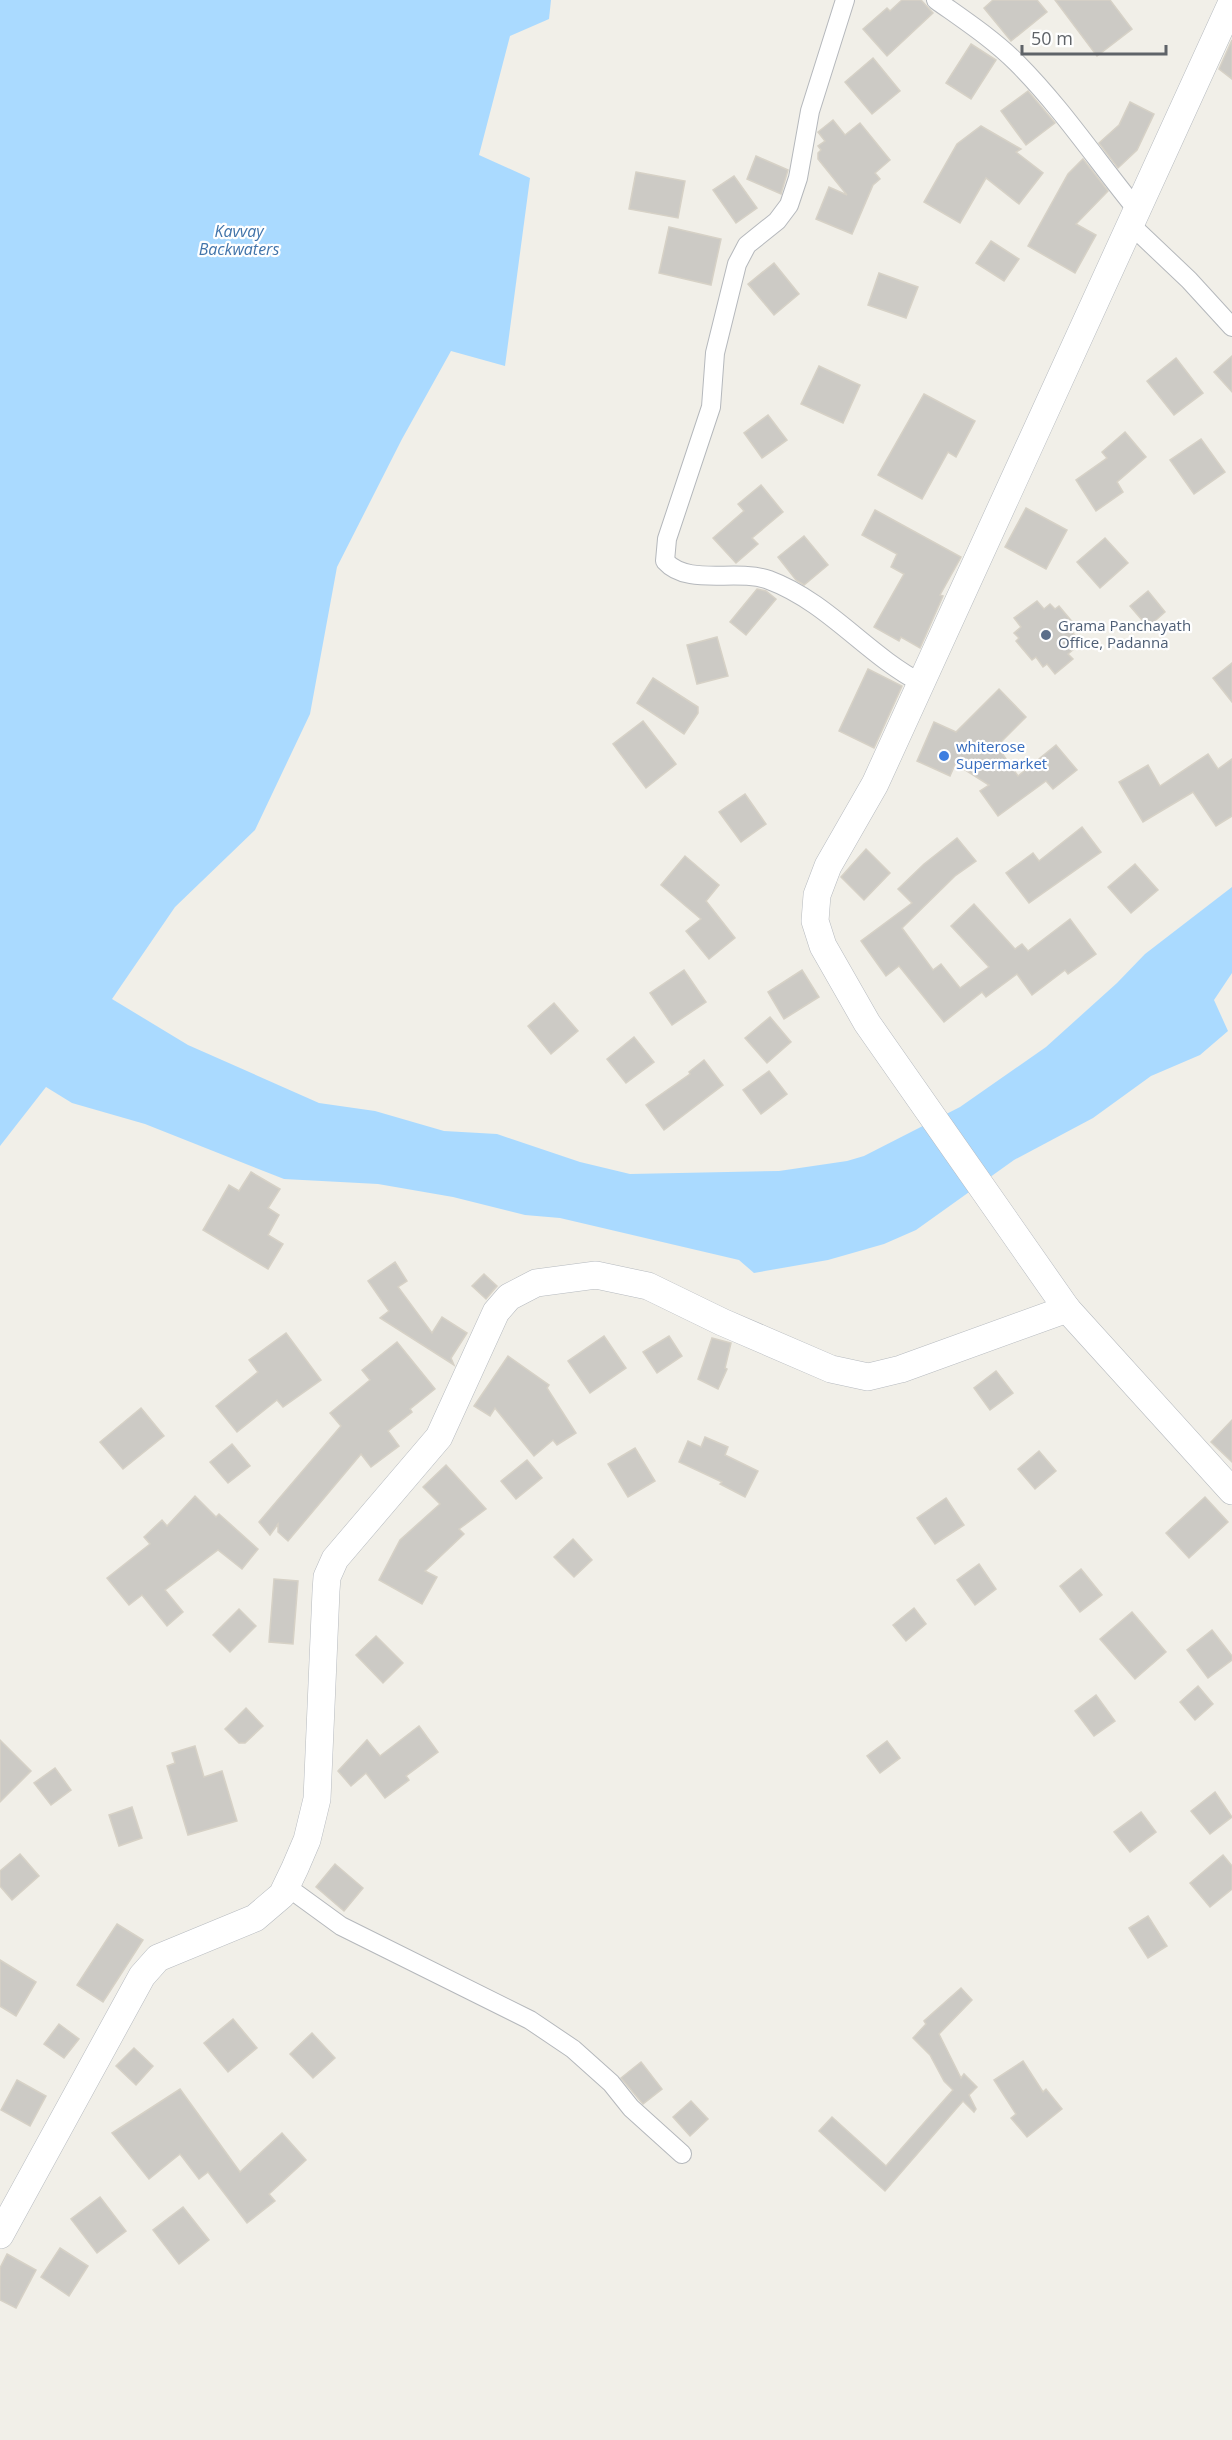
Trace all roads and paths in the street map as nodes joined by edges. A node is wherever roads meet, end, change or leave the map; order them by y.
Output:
1 (845, 0) edge
2 (936, 0) edge
3 (1232, 2) edge
4 (1134, 217) junction
5 (1232, 327) edge
6 (921, 683) junction
7 (1067, 1309) junction
8 (1232, 1491) edge
9 (286, 1886) junction
10 (682, 2154) dead end
11 (0, 2235) edge

1 - 6 street
2 - 4 street
3 - 4 main road
4 - 5 street
4 - 6 main road
6 - 7 main road
7 - 8 main road
7 - 9 main road
9 - 10 street
9 - 11 main road

